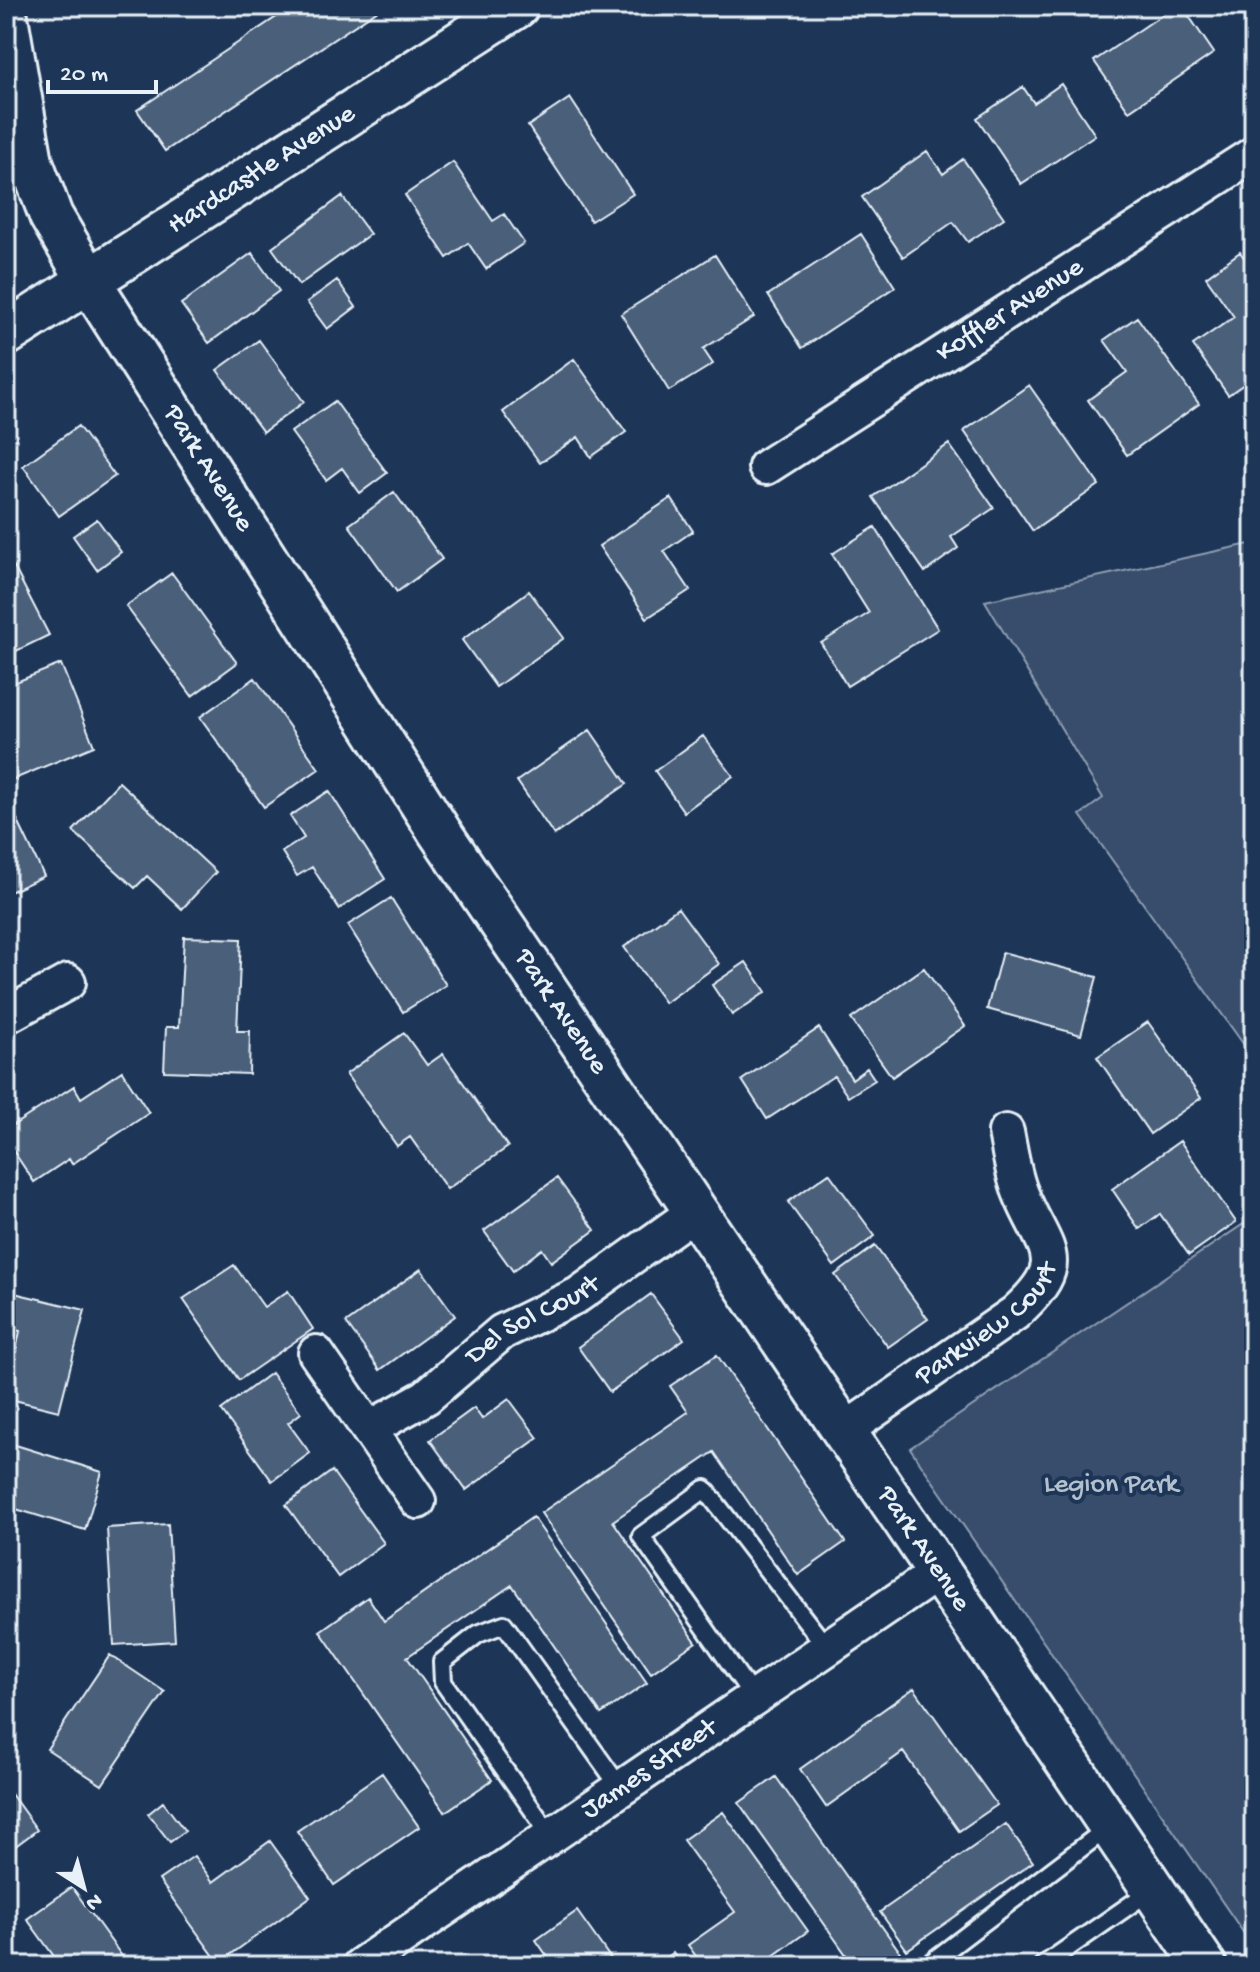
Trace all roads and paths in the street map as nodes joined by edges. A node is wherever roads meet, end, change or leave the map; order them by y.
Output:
1 (517, 6) edge
2 (6, 17) edge
3 (1254, 154) edge
4 (89, 281) junction
5 (6, 334) edge
6 (766, 467) dead end
7 (68, 982) dead end
8 (6, 1016) edge
9 (1006, 1132) dead end
10 (696, 1211) junction
11 (316, 1353) dead end
12 (369, 1429) junction
13 (844, 1431) junction
14 (418, 1501) dead end
15 (939, 1572) junction
16 (827, 1648) junction
17 (754, 1698) junction
18 (621, 1789) junction
19 (1110, 1826) junction
20 (551, 1836) junction
21 (1153, 1889) junction
22 (360, 1966) edge
23 (926, 1966) edge
24 (1042, 1966) edge
25 (1205, 1966) edge

1 - 4 street, Hardcastle Avenue
2 - 4 street, Park Avenue
3 - 6 street, Koffler Avenue
4 - 5 street, Hardcastle Avenue
4 - 10 street, Park Avenue
7 - 8 street
9 - 13 street, Parkview Court
10 - 12 street, Del Sol Court
10 - 13 street, Park Avenue
11 - 12 street
12 - 14 street
13 - 15 street, Park Avenue
15 - 16 street, James Street
15 - 19 street, Park Avenue
16 - 17 street, James Street
16 - 17 lane
17 - 18 street, James Street
18 - 20 street, James Street
18 - 20 lane
19 - 21 street, Park Avenue
19 - 23 lane
20 - 22 street, James Street
21 - 24 lane
21 - 25 street, Park Avenue

